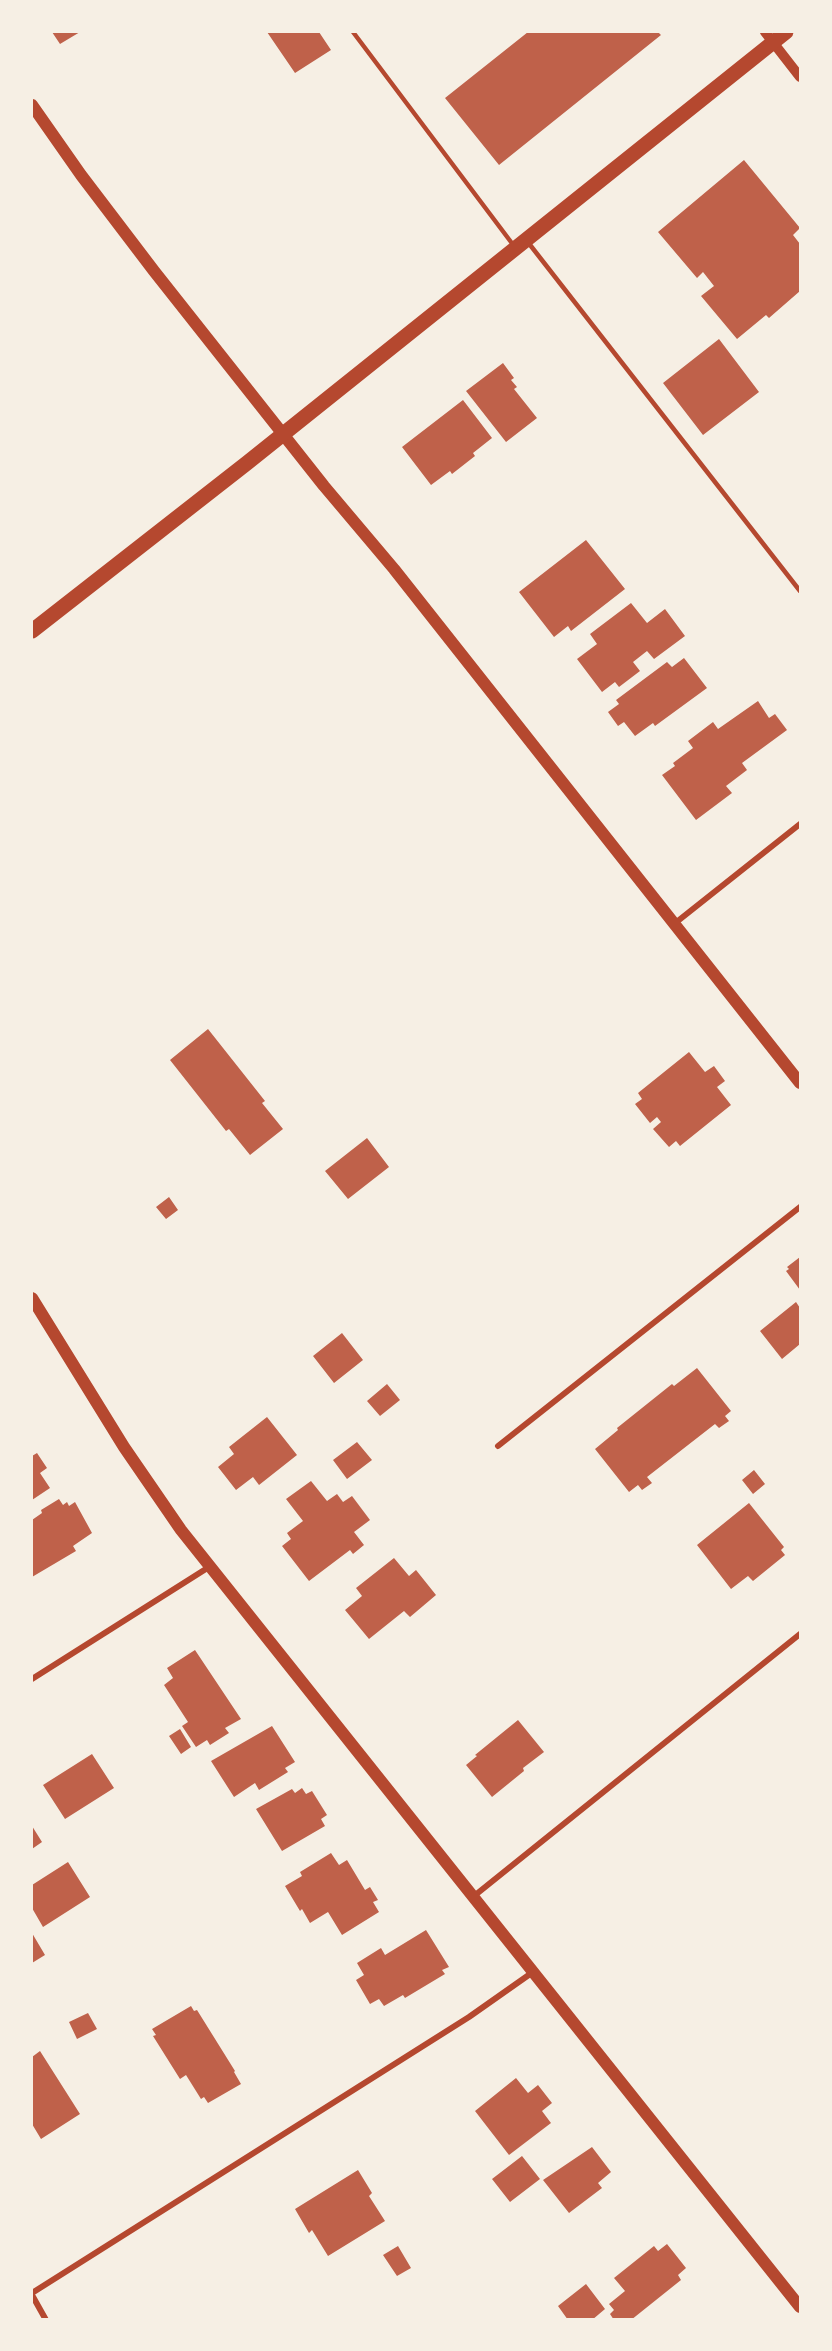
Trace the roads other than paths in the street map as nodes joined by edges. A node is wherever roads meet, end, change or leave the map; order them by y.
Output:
1 (352, 32) edge
2 (786, 32) edge
3 (769, 37) edge
4 (801, 76) edge
5 (32, 105) edge
6 (521, 244) junction
7 (284, 434) junction
8 (801, 591) edge
9 (32, 631) edge
10 (801, 824) edge
11 (674, 924) junction
12 (801, 1083) edge
13 (801, 1207) edge
14 (32, 1298) edge
15 (498, 1446) dead end
16 (209, 1567) junction
17 (801, 1634) edge
18 (32, 1679) edge
19 (474, 1896) junction
20 (534, 1972) junction
21 (32, 2294) edge
22 (801, 2307) edge
23 (46, 2319) edge

1 - 6 lane
2 - 3 main road
3 - 4 street
3 - 6 main road
5 - 7 main road
6 - 7 main road
6 - 8 lane
7 - 9 main road
7 - 11 main road
10 - 11 street
11 - 12 main road
13 - 15 street
14 - 16 main road
16 - 18 street
16 - 19 main road
17 - 19 street
19 - 20 main road
20 - 21 street
20 - 22 main road
21 - 23 street

